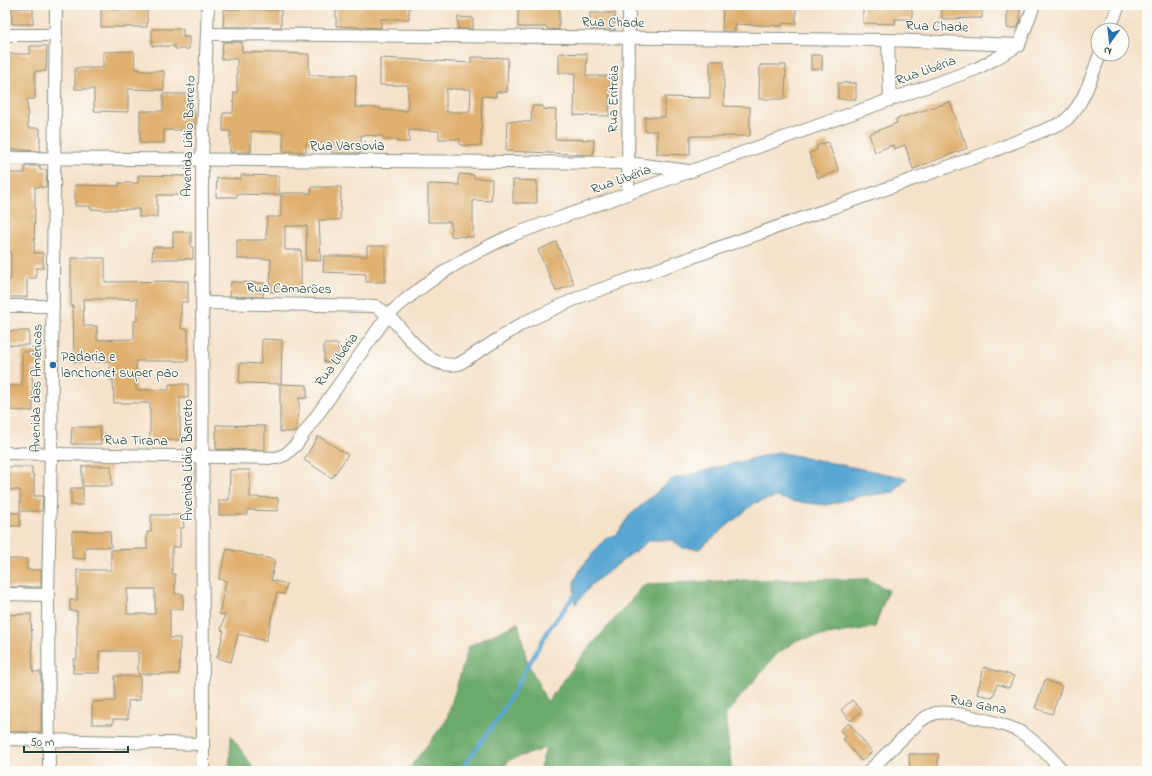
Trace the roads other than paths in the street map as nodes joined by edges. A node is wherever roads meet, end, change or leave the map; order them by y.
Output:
1 (56, 5) edge
2 (208, 5) edge
3 (630, 5) edge
4 (1034, 5) edge
5 (1119, 5) edge
6 (1112, 22) edge
7 (207, 34) junction
8 (5, 35) edge
9 (56, 35) junction
10 (629, 39) junction
11 (888, 40) junction
12 (1018, 45) junction
13 (1097, 62) edge
14 (890, 100) junction
15 (5, 158) edge
16 (54, 158) junction
17 (202, 160) junction
18 (628, 163) junction
19 (689, 171) junction
20 (628, 193) junction
21 (202, 303) junction
22 (5, 306) edge
23 (53, 306) junction
24 (388, 315) junction
25 (5, 453) edge
26 (51, 455) junction
27 (203, 457) junction
28 (266, 459) joint
29 (5, 594) edge
30 (48, 595) junction
31 (5, 739) edge
32 (48, 739) junction
33 (204, 744) junction
34 (1051, 765) edge
35 (49, 771) edge
36 (203, 771) edge
37 (869, 771) edge
38 (1063, 771) edge

1 - 9 street, Avenida das Américas
2 - 7 street, Avenida Lídio Barreto
3 - 10 street, Rua Eritréia
4 - 12 street
5 - 6 street
7 - 10 street, Rua Chade
7 - 17 street, Avenida Lídio Barreto
8 - 9 street
9 - 16 street, Avenida das Américas
10 - 11 street, Rua Chade
10 - 18 street, Rua Eritréia
11 - 12 street, Rua Chade
11 - 14 street
12 - 14 street, Rua Libéria
13 - 24 street
14 - 19 street, Rua Libéria
15 - 16 street, Rua Varsóvia
16 - 17 street, Rua Varsóvia
16 - 23 street, Avenida das Américas
17 - 18 street, Rua Varsóvia
17 - 21 street, Avenida Lídio Barreto
18 - 19 street, Rua Varsóvia
18 - 20 street, Rua Eritréia
19 - 20 street, Rua Libéria
20 - 24 street, Rua Libéria
21 - 24 street, Rua Camarões
21 - 27 street, Avenida Lídio Barreto
22 - 23 street
23 - 26 street, Avenida das Américas
24 - 28 street, Rua Libéria
25 - 26 street, Rua Tirana
26 - 27 street, Rua Tirana
26 - 30 street, Avenida das Américas
27 - 28 street, Rua Tirana
27 - 33 street, Avenida Lídio Barreto
29 - 30 street
30 - 32 street, Avenida das Américas
31 - 32 street
32 - 33 street
32 - 35 street, Avenida das Américas
33 - 36 street, Avenida Lídio Barreto
34 - 37 street, Rua Gana
34 - 38 street, Rua Gana

